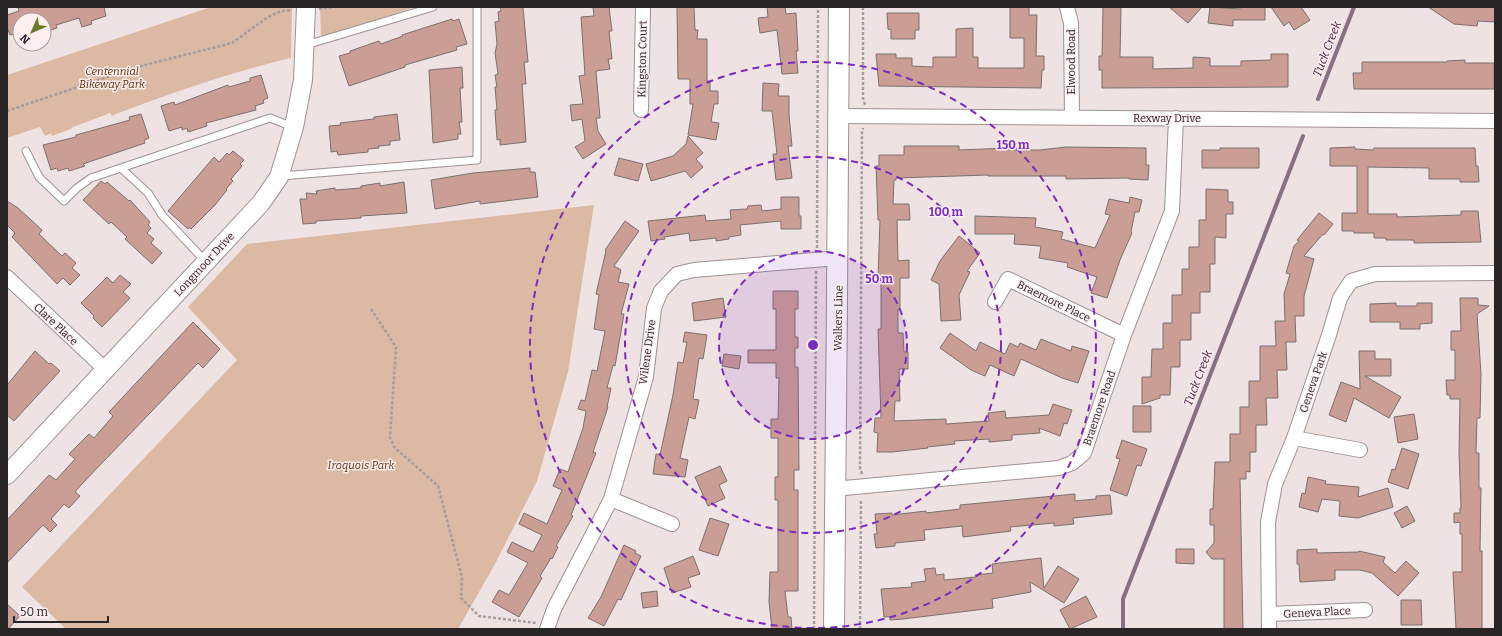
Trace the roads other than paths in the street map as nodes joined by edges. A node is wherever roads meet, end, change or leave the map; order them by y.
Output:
1 (433, 7) edge
2 (477, 7) edge
3 (644, 7) edge
4 (839, 7) edge
5 (1067, 7) edge
6 (306, 9) edge
7 (306, 45) junction
8 (641, 110) dead end
9 (839, 116) junction
10 (1072, 118) junction
11 (1176, 118) junction
12 (1495, 121) edge
13 (294, 127) junction
14 (26, 151) dead end
15 (122, 169) junction
16 (279, 177) junction
17 (838, 258) junction
18 (206, 262) junction
19 (1495, 273) edge
20 (7, 277) edge
21 (995, 302) dead end
22 (1124, 335) junction
23 (106, 370) junction
24 (1294, 438) junction
25 (1360, 450) dead end
26 (7, 475) edge
27 (834, 489) junction
28 (610, 499) junction
29 (672, 524) dead end
30 (1365, 610) dead end
31 (1270, 614) junction
32 (547, 627) edge
33 (834, 629) edge
34 (1269, 629) edge

1 - 7 lane
2 - 16 lane
3 - 8 street, Kingston Court
4 - 9 main road, Walkers Line
5 - 10 street, Elwood Road
6 - 7 street, Longmoor Drive
7 - 13 street, Longmoor Drive
9 - 10 street, Rexway Drive
9 - 17 main road, Walkers Line
10 - 11 street, Rexway Drive
11 - 12 street, Rexway Drive
11 - 22 street, Braemore Road
13 - 15 lane
13 - 16 street, Longmoor Drive
14 - 15 lane
15 - 18 lane
16 - 18 street, Longmoor Drive
17 - 27 main road, Walkers Line
17 - 28 street, Wilene Drive
18 - 23 street, Longmoor Drive
19 - 24 street, Geneva Park
20 - 23 street, Clare Place
21 - 22 street, Braemore Place
22 - 27 street, Braemore Road
23 - 26 street, Longmoor Drive
24 - 25 street
24 - 31 street, Geneva Park
27 - 33 main road, Walkers Line
28 - 29 street
28 - 32 street, Wilene Drive
30 - 31 street, Geneva Place
31 - 34 street, Geneva Park

